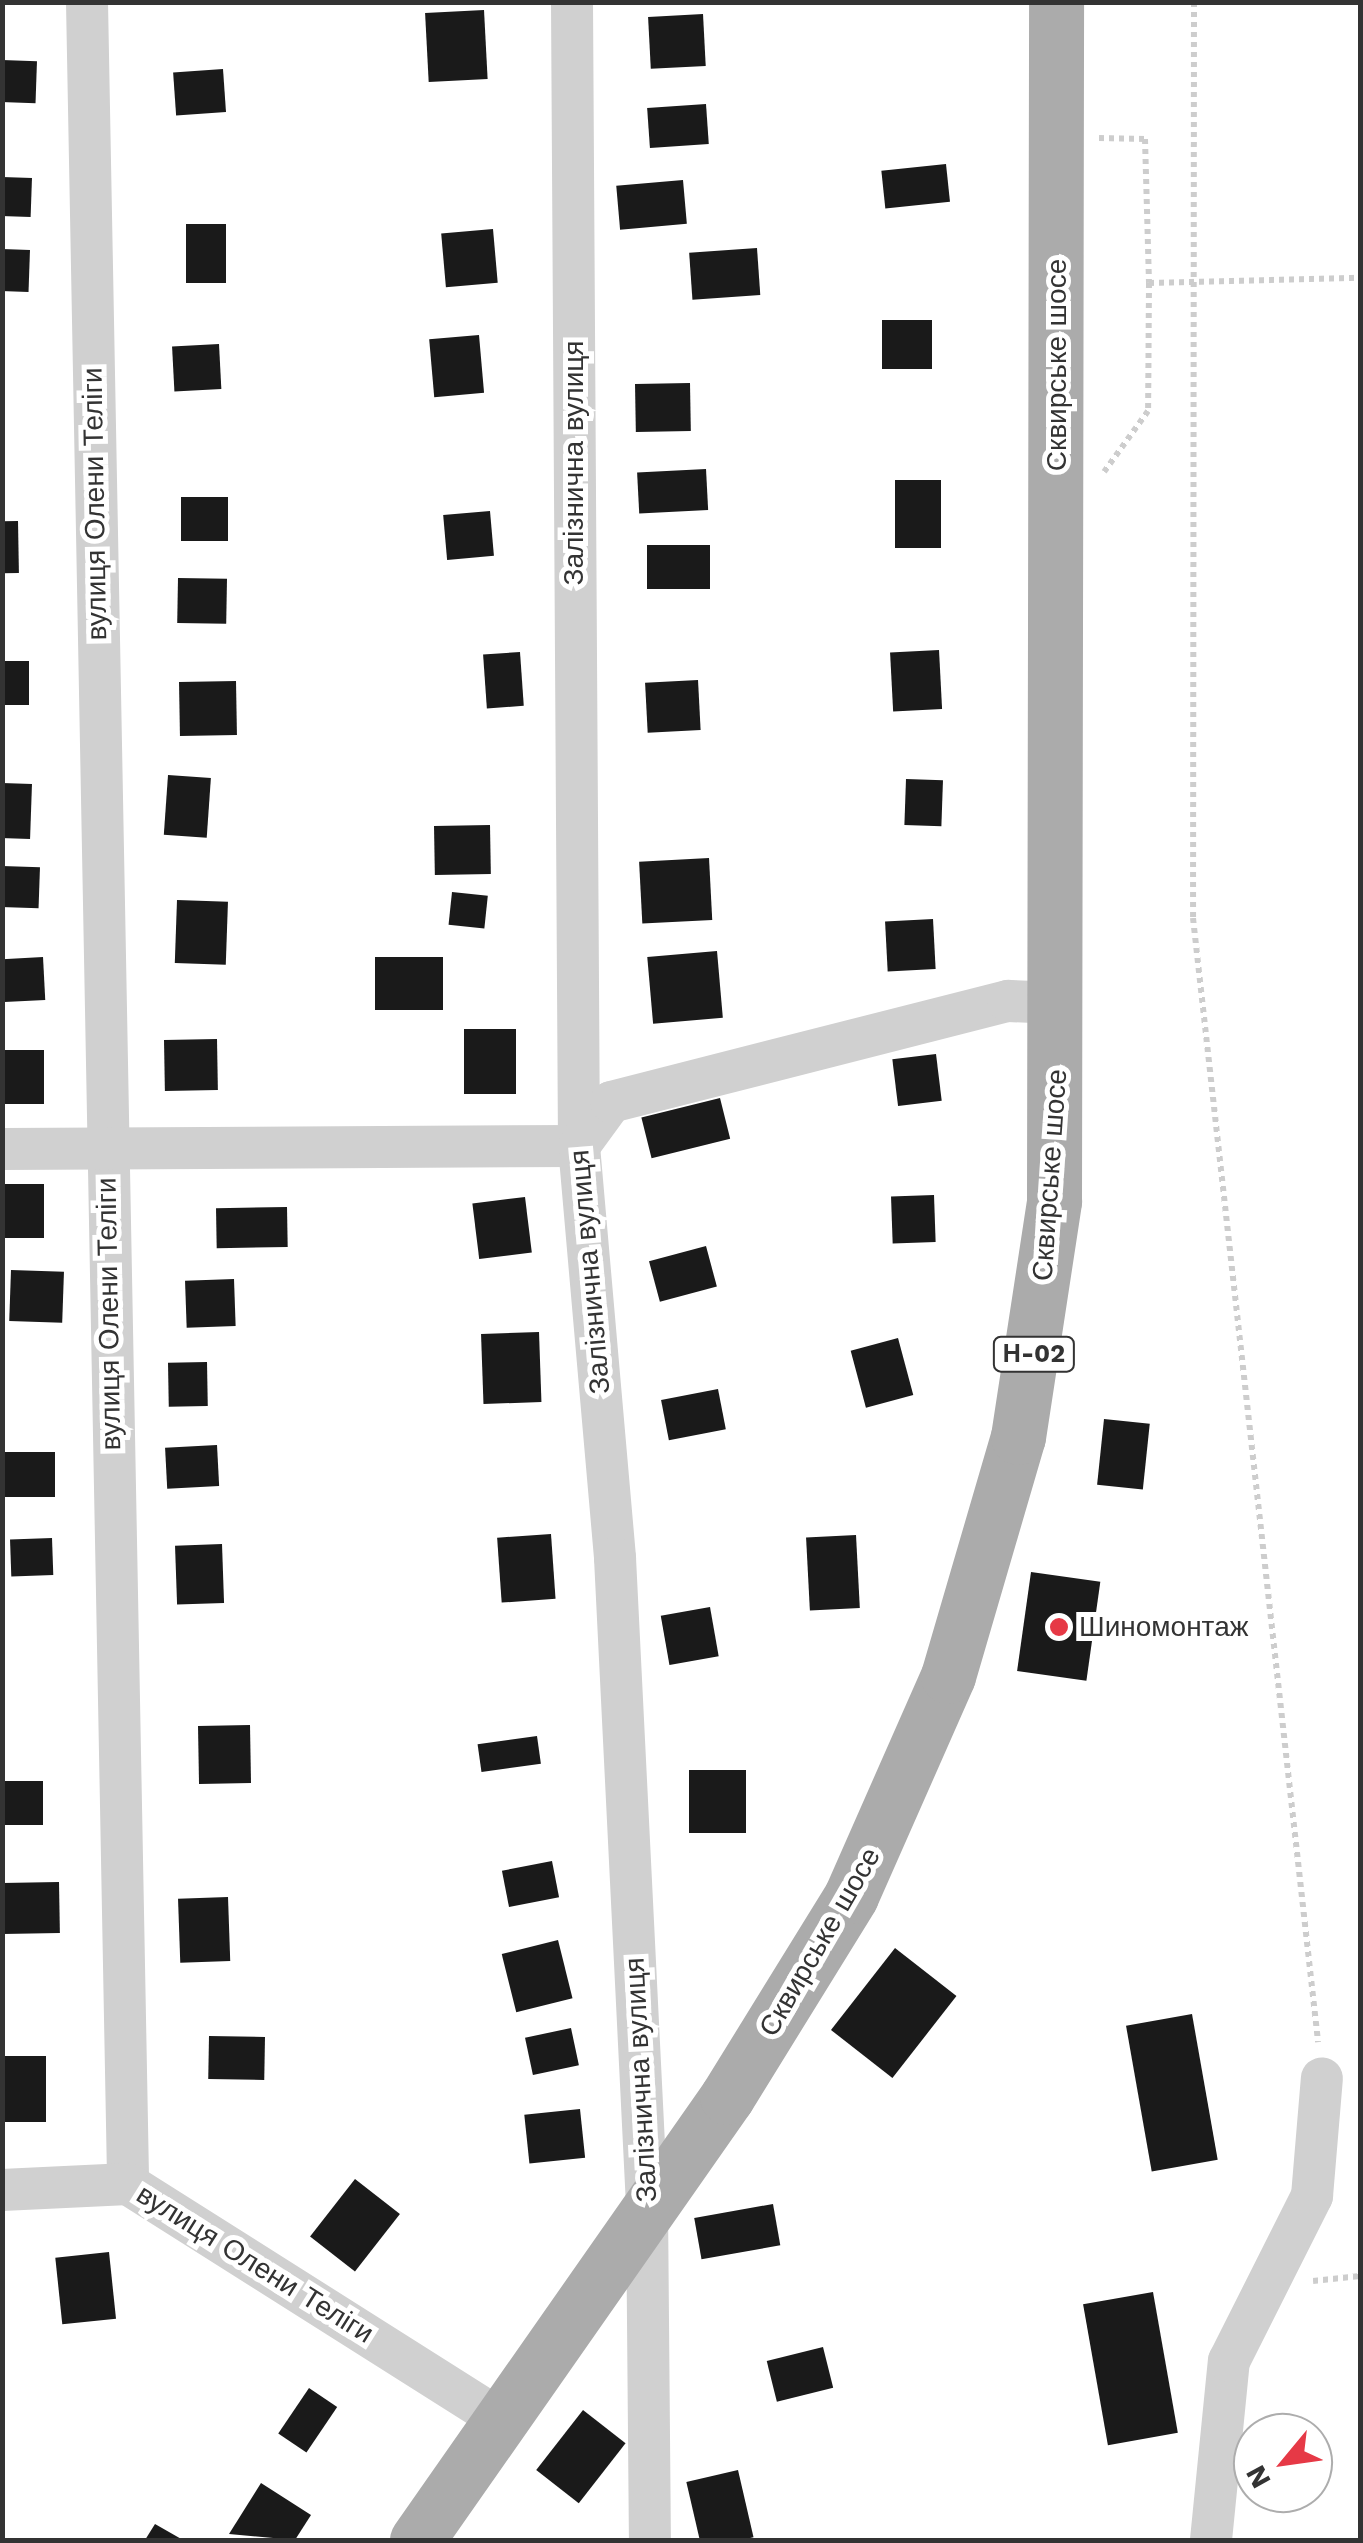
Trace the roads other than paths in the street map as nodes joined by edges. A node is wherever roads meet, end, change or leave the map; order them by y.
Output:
1 (87, 2) edge
2 (572, 2) edge
3 (1056, 2) edge
4 (1059, 1004) junction
5 (578, 1146) junction
6 (2, 1150) edge
7 (105, 1151) junction
8 (1322, 2078) road end
9 (128, 2184) junction
10 (2, 2190) edge
11 (647, 2206) junction
12 (502, 2420) junction
13 (416, 2540) edge
14 (650, 2540) edge
15 (1212, 2540) edge

1 - 7 street, вулиця Олени Теліги
2 - 5 street, Залізнична вулиця
3 - 4 main road, Сквирське шосе / Н-02
4 - 5 street
4 - 11 main road, Сквирське шосе / Н-02
5 - 7 street
5 - 11 street, Залізнична вулиця
6 - 7 street
7 - 9 street, вулиця Олени Теліги
8 - 15 street
9 - 10 street
9 - 12 street, вулиця Олени Теліги
11 - 12 main road, Сквирське шосе / Н-02
11 - 14 street, Залізнична вулиця
12 - 13 main road, Сквирське шосе / Н-02

